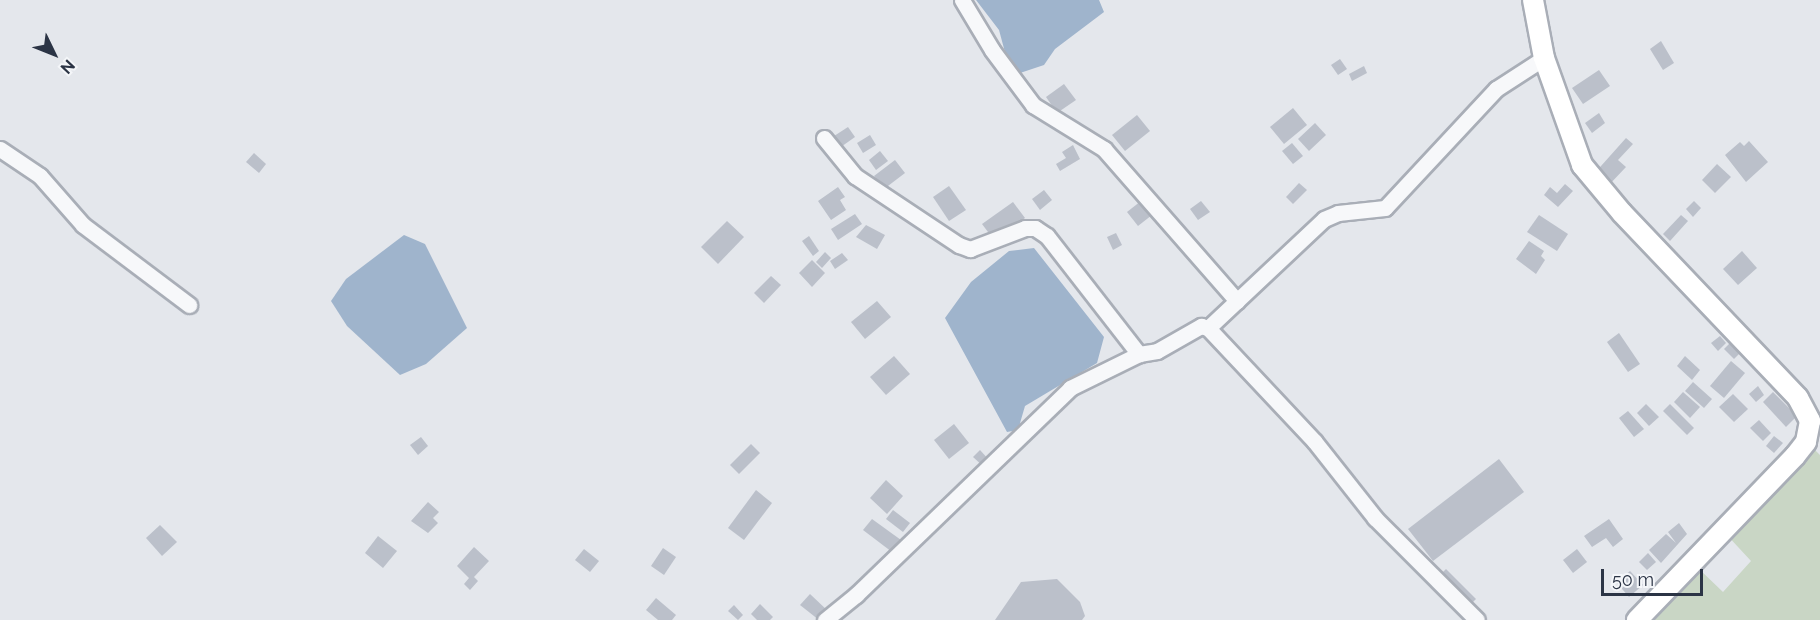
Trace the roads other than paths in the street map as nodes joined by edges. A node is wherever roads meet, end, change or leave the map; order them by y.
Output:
1 (962, 0) edge
2 (1533, 0) edge
3 (1544, 58) junction
4 (824, 138) dead end
5 (0, 149) edge
6 (1237, 301) junction
7 (189, 305) dead end
8 (1208, 328) junction
9 (1139, 354) junction
10 (825, 620) edge
11 (1477, 620) edge
12 (1637, 620) edge

1 - 6 street
2 - 3 main road
3 - 6 street
3 - 12 main road
4 - 9 street
5 - 7 street
6 - 8 street
8 - 9 street
8 - 11 street
9 - 10 street

